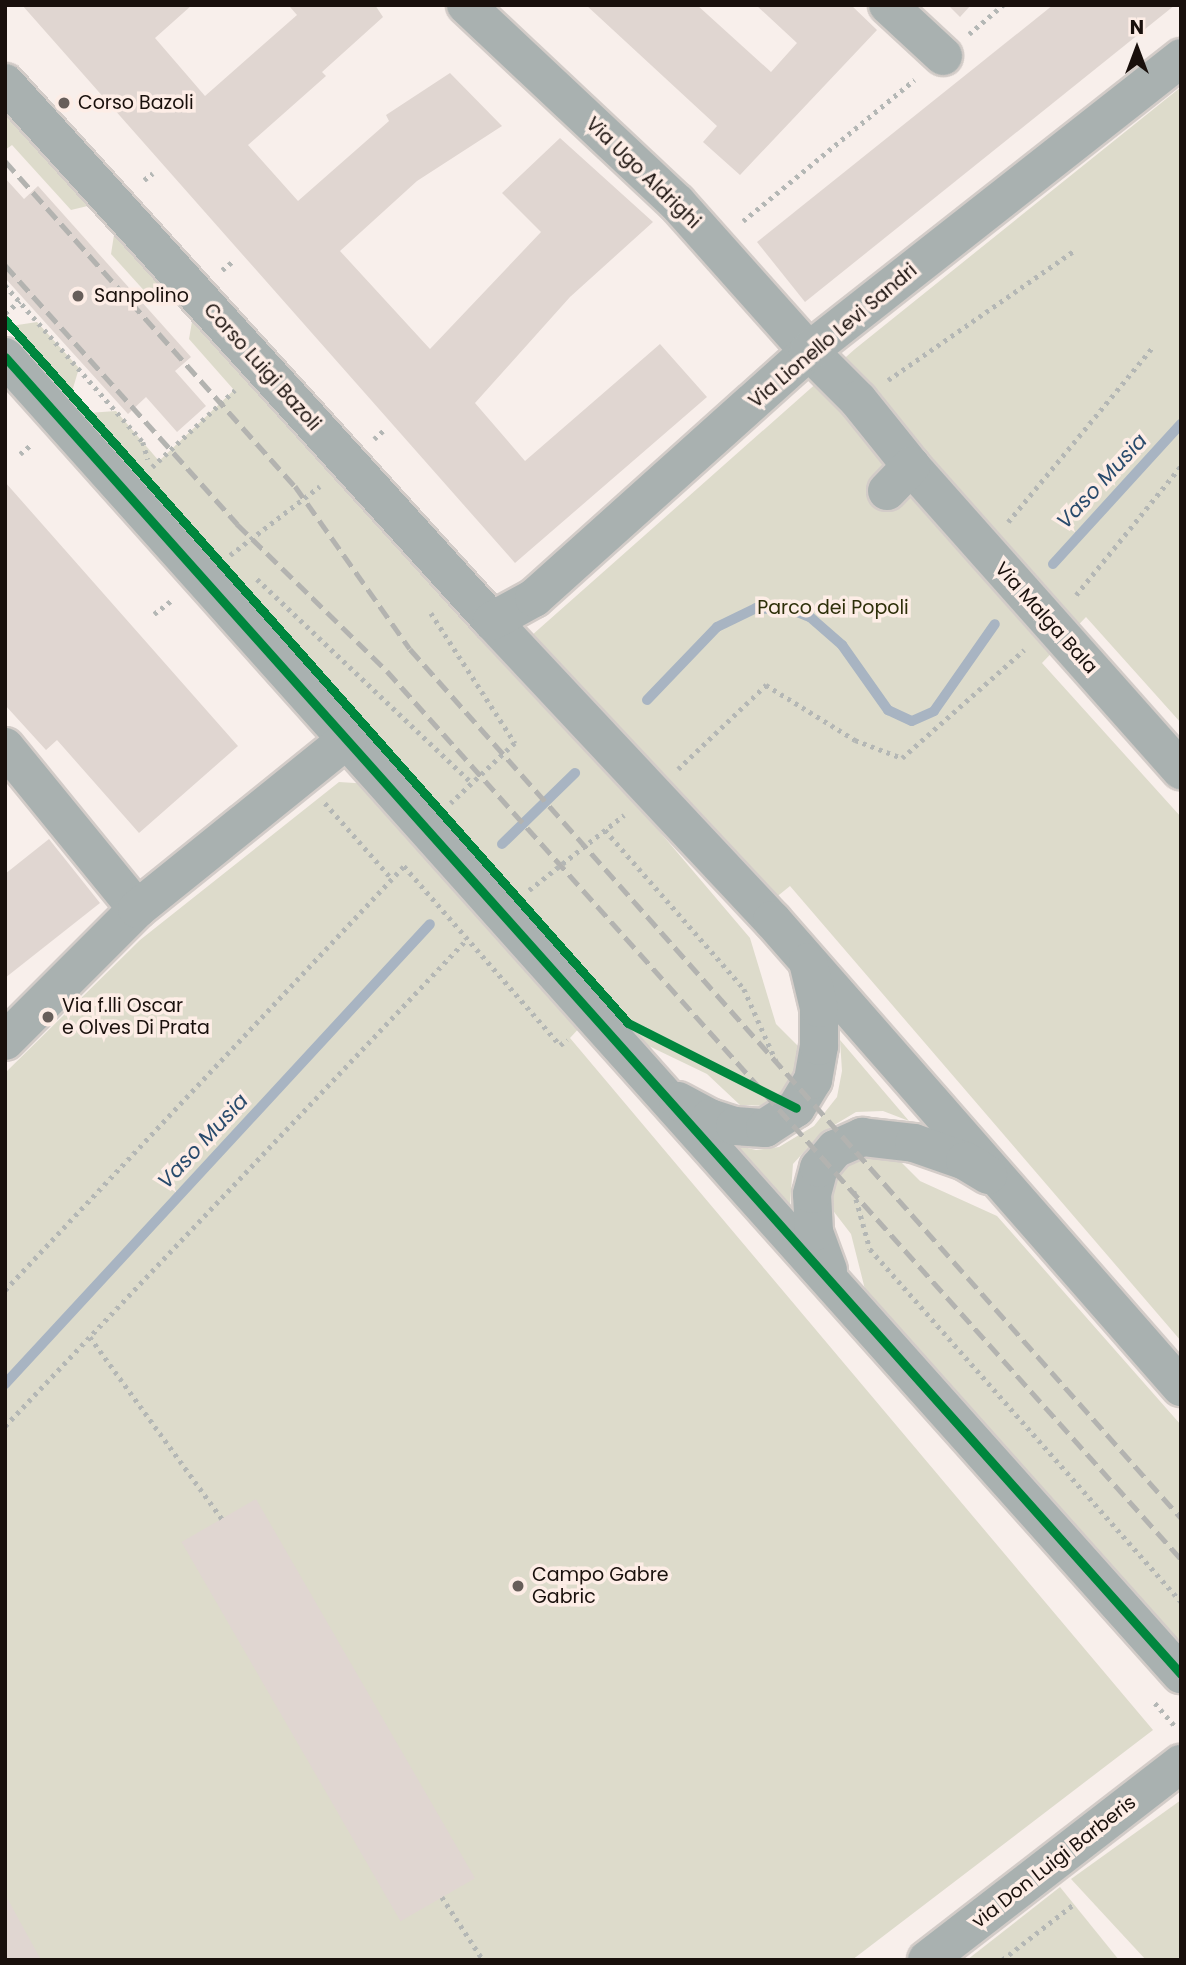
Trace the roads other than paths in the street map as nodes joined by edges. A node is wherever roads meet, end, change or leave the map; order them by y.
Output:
1 (466, 5) edge
2 (888, 5) edge
3 (943, 56) road end
4 (1181, 58) edge
5 (5, 83) edge
6 (7, 334) edge
7 (809, 351) junction
8 (858, 400) joint
9 (492, 621) junction
10 (348, 739) junction
11 (5, 747) edge
12 (1181, 770) edge
13 (137, 909) junction
14 (808, 960) junction
15 (5, 1041) edge
16 (663, 1094) junction
17 (1002, 1183) junction
18 (835, 1286) junction
19 (1181, 1387) edge
20 (1181, 1674) edge
21 (1181, 1764) edge
22 (927, 1960) edge

1 - 7 street, Via Ugo Aldrighi
2 - 3 street
4 - 7 street, Via Lionello Levi Sandri
5 - 9 street, Corso Luigi Bazoli
6 - 10 street
7 - 8 street, Via Ugo Aldrighi
7 - 9 street, Via Lionello Levi Sandri
8 - 12 street, Via Malga Bala
9 - 14 street, Corso Luigi Bazoli
10 - 13 street
10 - 16 street
11 - 13 street
13 - 15 street
14 - 16 street
14 - 17 street, Corso Luigi Bazoli
16 - 18 street
17 - 18 street
17 - 19 street, Corso Luigi Bazoli
18 - 20 street
21 - 22 street, via Don Luigi Barberis

